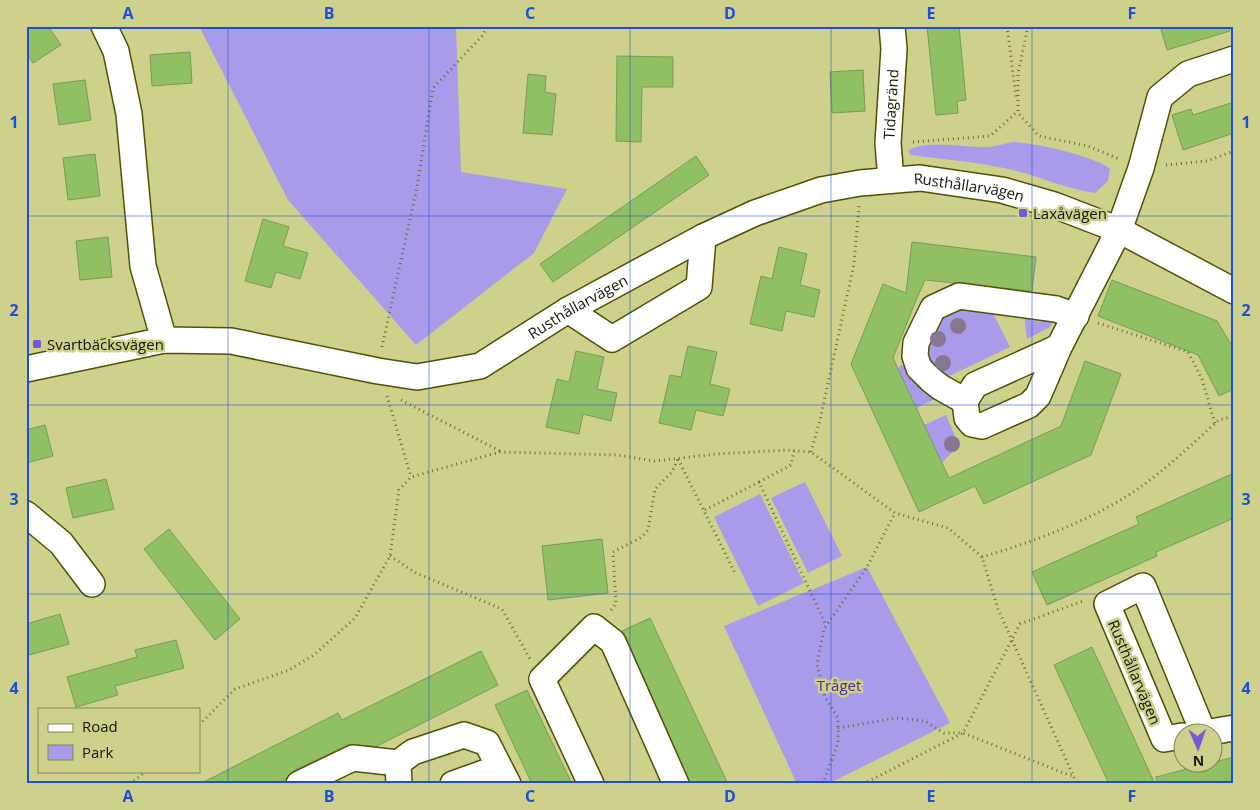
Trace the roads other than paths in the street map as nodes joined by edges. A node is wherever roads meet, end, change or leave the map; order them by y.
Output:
1 (104, 26) edge
2 (892, 26) edge
3 (1234, 59) edge
4 (892, 180) junction
5 (1119, 230) junction
6 (703, 237) junction
7 (1234, 291) edge
8 (568, 310) junction
9 (1076, 316) junction
10 (164, 340) junction
11 (1060, 347) junction
12 (26, 369) edge
13 (965, 401) junction
14 (26, 514) edge
15 (92, 584) dead end
16 (1199, 722) edge
17 (1172, 738) edge
18 (398, 773) edge
19 (503, 776) edge
20 (299, 784) edge
21 (453, 784) edge
22 (591, 784) edge
23 (676, 784) edge

1 - 10 street
2 - 4 street, Tidagränd
3 - 5 street
4 - 5 street, Rusthållarvägen
4 - 6 street, Rusthållarvägen
5 - 7 street, Rusthållarvägen
5 - 9 street
6 - 8 street, Rusthållarvägen
6 - 8 street
8 - 10 street, Rusthållarvägen
9 - 11 street
9 - 13 street
10 - 12 street, Rusthållarvägen
11 - 13 street
11 - 13 street
14 - 15 street
16 - 17 street, Rusthållarvägen
18 - 19 street
18 - 20 street
19 - 21 street
22 - 23 street

